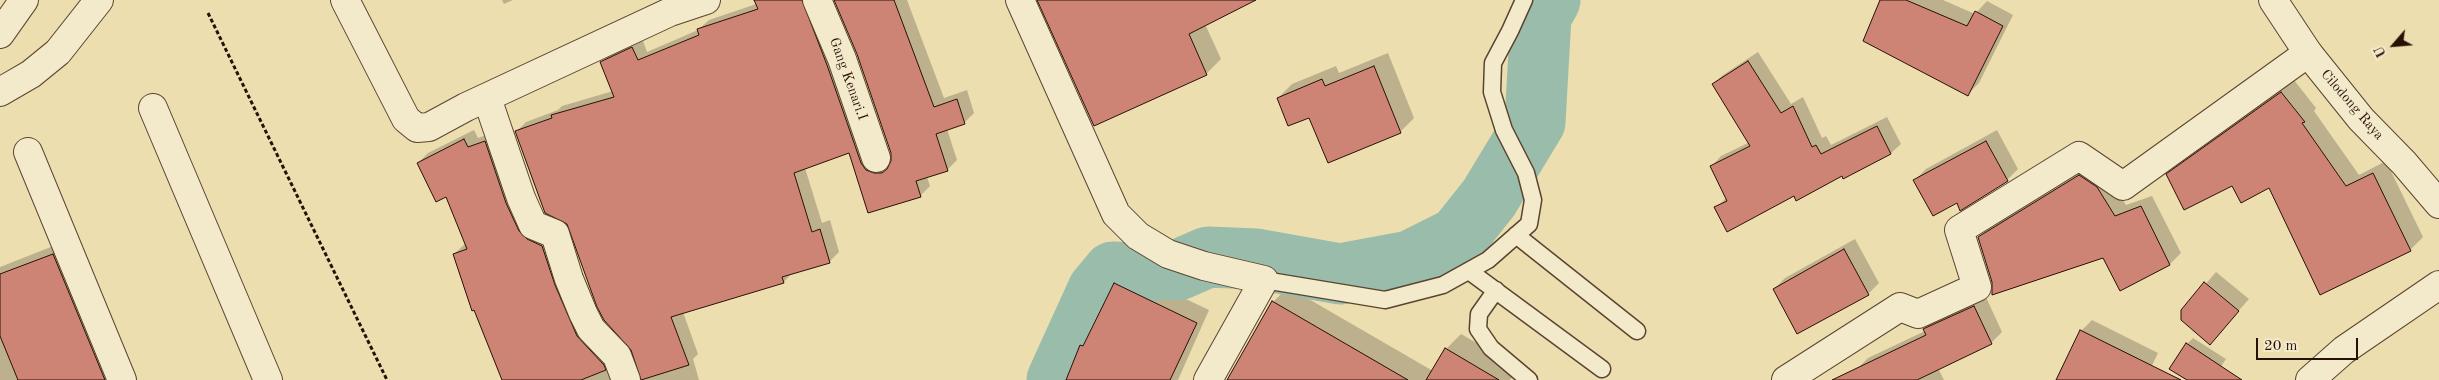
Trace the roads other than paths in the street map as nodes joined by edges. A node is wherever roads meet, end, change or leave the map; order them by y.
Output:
1 (24, 0) edge
2 (99, 0) edge
3 (345, 0) edge
4 (706, 0) edge
5 (817, 0) edge
6 (1020, 0) edge
7 (1524, 0) edge
8 (2273, 0) edge
9 (0, 34) edge
10 (2308, 53) junction
11 (0, 92) edge
12 (487, 98) junction
13 (153, 108) dead end
14 (28, 152) dead end
15 (876, 158) dead end
16 (2439, 204) edge
17 (1516, 235) junction
18 (1469, 271) junction
19 (1264, 280) junction
20 (2439, 285) edge
21 (1496, 290) junction
22 (1637, 331) dead end
23 (1602, 369) dead end
24 (122, 380) edge
25 (268, 380) edge
26 (626, 380) edge
27 (1208, 380) edge
28 (1529, 380) edge
29 (1786, 380) edge
30 (2310, 380) edge

1 - 9 street
2 - 11 street
3 - 12 street
4 - 12 street
5 - 15 street, Gang Kenari.I
6 - 19 street
7 - 17 lane
8 - 10 street, Cilodong Raya
10 - 16 street, Cilodong Raya
10 - 29 street
12 - 26 street
13 - 25 street
14 - 24 street
17 - 18 lane
17 - 22 lane
18 - 19 lane
18 - 21 lane
19 - 27 street
20 - 30 street
21 - 23 lane
21 - 28 lane

